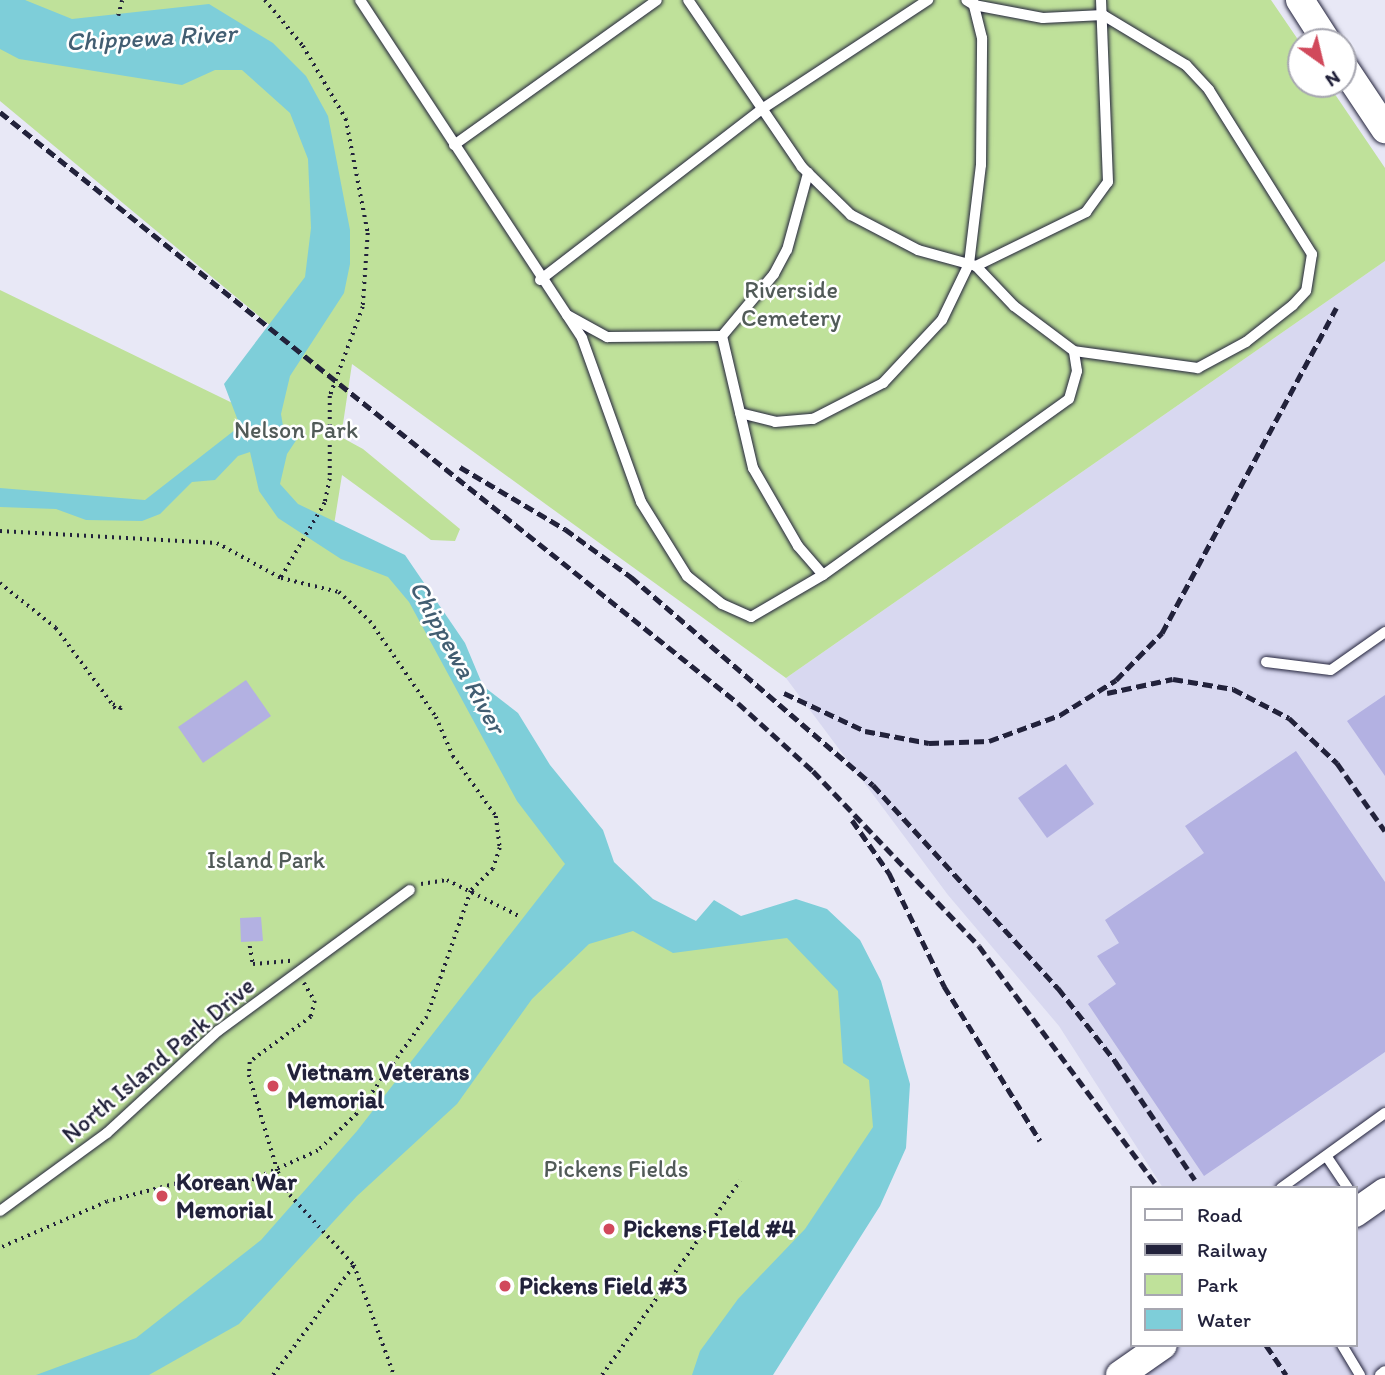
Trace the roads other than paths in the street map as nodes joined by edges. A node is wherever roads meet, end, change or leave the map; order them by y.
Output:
1 (360, 0) edge
2 (657, 0) edge
3 (688, 0) edge
4 (928, 0) edge
5 (1101, 0) edge
6 (1300, 0) edge
7 (971, 2) edge
8 (1103, 15) junction
9 (1318, 28) edge
10 (1357, 87) edge
11 (762, 109) junction
12 (1385, 129) edge
13 (454, 145) junction
14 (808, 173) junction
15 (972, 265) junction
16 (540, 280) junction
17 (563, 313) junction
18 (722, 336) junction
19 (1074, 351) junction
20 (740, 413) junction
21 (823, 575) junction
22 (1385, 632) edge
23 (1266, 662) dead end
24 (410, 890) road end
25 (1385, 1113) edge
26 (1327, 1157) junction
27 (1284, 1186) edge
28 (1350, 1186) edge
29 (0, 1211) edge
30 (1160, 1347) edge
31 (1343, 1347) edge
32 (1385, 1371) edge
33 (1120, 1375) edge
34 (1360, 1375) edge
35 (1380, 1375) edge

1 - 13 lane
2 - 13 lane
3 - 11 lane
4 - 11 lane
5 - 8 lane
6 - 9 street
7 - 8 lane
7 - 15 lane
8 - 15 lane
8 - 19 lane
10 - 12 street
11 - 14 lane
11 - 16 lane
13 - 16 lane
14 - 15 lane
14 - 18 lane
15 - 19 lane
15 - 20 lane
16 - 17 lane
17 - 18 lane
17 - 21 lane
18 - 20 lane
19 - 21 lane
20 - 21 lane
22 - 23 lane
24 - 29 lane, North Island Park Drive
25 - 26 lane
26 - 27 lane
26 - 28 lane
30 - 33 street
31 - 34 lane
32 - 35 lane

